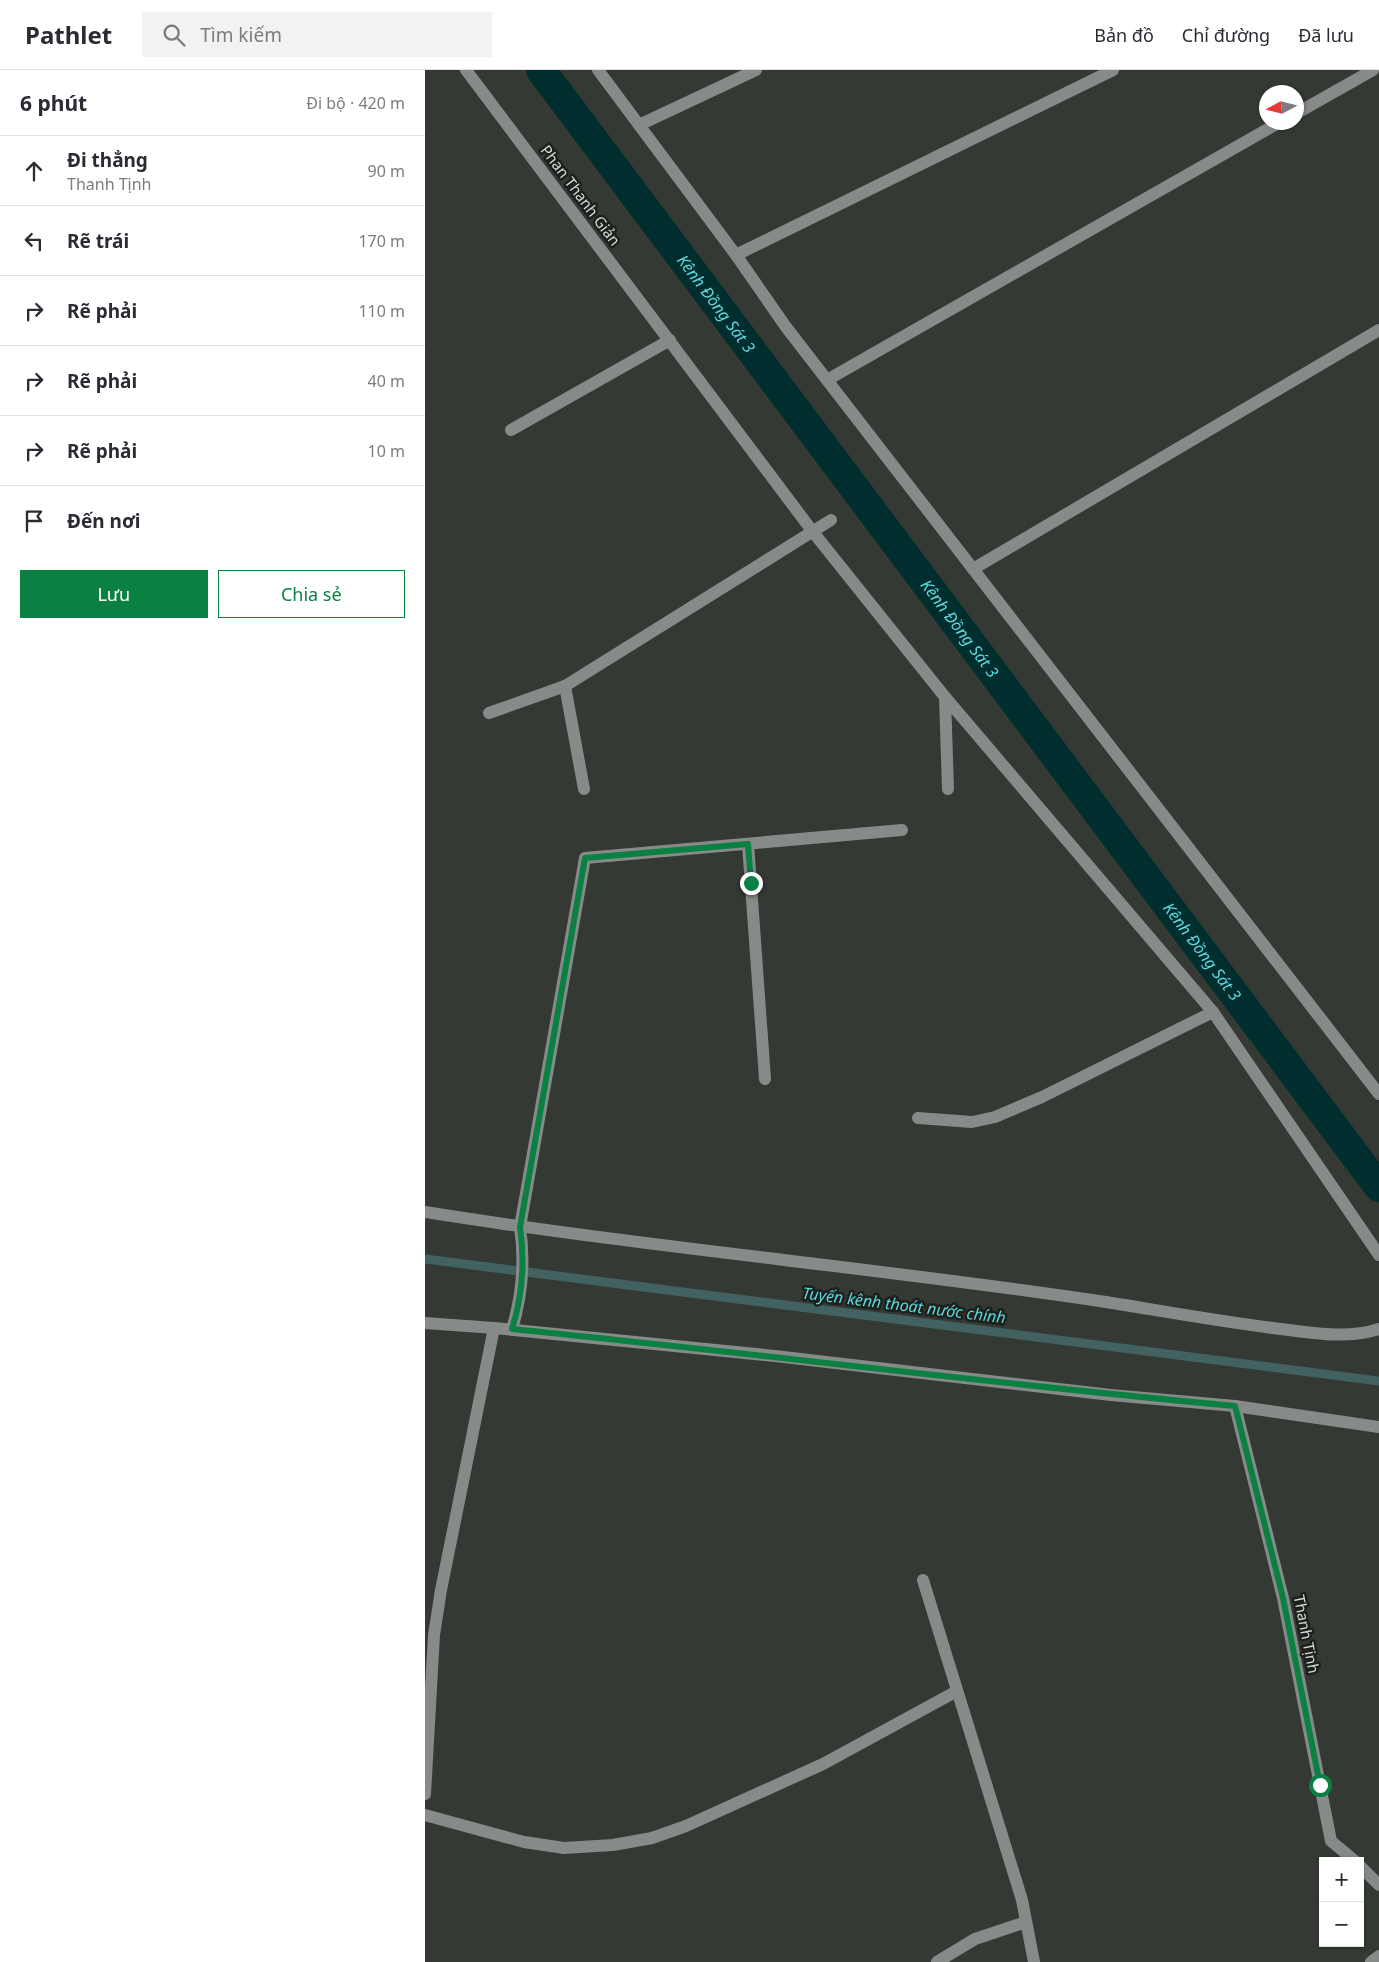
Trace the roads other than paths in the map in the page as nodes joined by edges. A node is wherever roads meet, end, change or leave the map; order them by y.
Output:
1 (466, 70) edge
2 (598, 70) edge
3 (756, 70) edge
4 (1113, 70) edge
5 (1373, 70) edge
6 (1304, 109) edge
7 (639, 125) junction
8 (1266, 130) edge
9 (736, 255) junction
10 (1379, 330) edge
11 (670, 340) junction
12 (827, 380) junction
13 (511, 430) dead end
14 (831, 520) dead end
15 (813, 532) junction
16 (973, 569) junction
17 (565, 686) junction
18 (945, 697) junction
19 (489, 713) dead end
20 (584, 789) dead end
21 (948, 789) dead end
22 (902, 830) dead end
23 (748, 844) junction
24 (1213, 1012) junction
25 (765, 1079) dead end
26 (1379, 1094) edge
27 (918, 1118) dead end
28 (425, 1212) edge
29 (520, 1227) junction
30 (1379, 1255) edge
31 (425, 1323) edge
32 (494, 1328) junction
33 (512, 1329) junction
34 (1379, 1329) edge
35 (1235, 1406) junction
36 (1379, 1427) edge
37 (923, 1580) dead end
38 (957, 1691) junction
39 (425, 1794) edge
40 (425, 1815) edge
41 (1350, 1857) edge
42 (1364, 1870) edge
43 (1379, 1886) edge
44 (1026, 1922) junction
45 (1379, 1956) edge
46 (937, 1962) edge
47 (1034, 1962) edge
48 (1371, 1962) edge

1 - 11 street, Phan Thanh Giản
2 - 7 street
3 - 7 street
4 - 9 street
5 - 6 street
7 - 9 street
8 - 12 street
9 - 12 street
10 - 16 street
11 - 13 street
11 - 15 street, Phan Thanh Giản
12 - 16 street
14 - 15 street
15 - 17 street
15 - 18 street, Phan Thanh Giản
16 - 26 street
17 - 19 street
17 - 20 street
18 - 21 street
18 - 24 street, Phan Thanh Giản
22 - 23 street
23 - 25 street
23 - 29 street
24 - 27 street
24 - 30 street, Phan Thanh Giản
28 - 29 street
29 - 33 street
29 - 34 street
31 - 32 street
32 - 33 street
32 - 39 street
33 - 35 street
35 - 36 street
35 - 41 street, Thanh Tịnh
37 - 38 street
38 - 40 street
38 - 44 street
42 - 43 street
44 - 46 street
44 - 47 street
45 - 48 street

